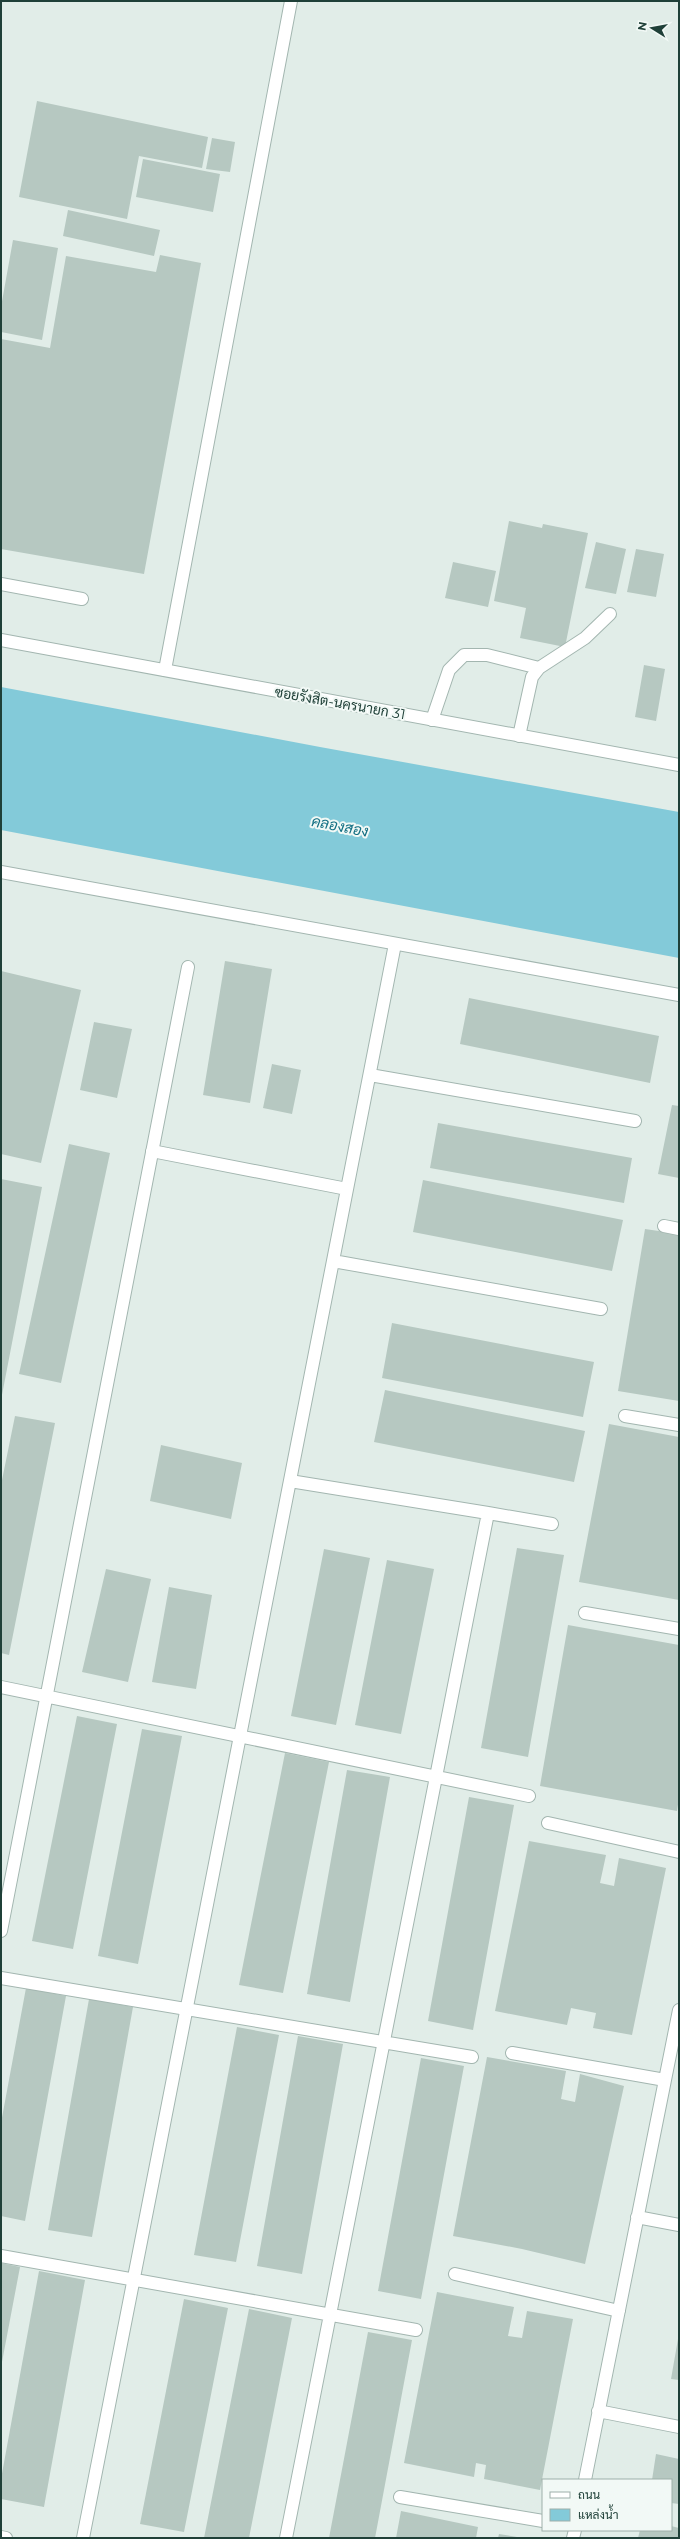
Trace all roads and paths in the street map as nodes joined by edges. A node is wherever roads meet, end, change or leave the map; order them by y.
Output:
1 (290, 1) edge
2 (1, 584) edge
3 (82, 599) dead end
4 (610, 614) dead end
5 (1, 640) edge
6 (539, 668) junction
7 (165, 670) junction
8 (432, 720) junction
9 (519, 736) junction
10 (679, 765) edge
11 (1, 872) edge
12 (395, 944) junction
13 (188, 967) dead end
14 (679, 995) edge
15 (370, 1074) junction
16 (634, 1121) dead end
17 (152, 1151) junction
18 (347, 1189) junction
19 (664, 1226) dead end
20 (679, 1229) edge
21 (333, 1261) junction
22 (600, 1309) dead end
23 (625, 1416) dead end
24 (679, 1425) edge
25 (290, 1481) junction
26 (488, 1513) junction
27 (552, 1524) dead end
28 (585, 1613) dead end
29 (679, 1629) edge
30 (1, 1687) edge
31 (47, 1697) junction
32 (240, 1737) junction
33 (436, 1777) junction
34 (529, 1796) dead end
35 (548, 1823) dead end
36 (679, 1852) edge
37 (1, 1931) edge
38 (1, 1978) edge
39 (186, 2009) junction
40 (678, 2016) edge
41 (384, 2043) junction
42 (512, 2053) dead end
43 (472, 2057) dead end
44 (665, 2080) junction
45 (637, 2217) junction
46 (679, 2225) edge
47 (1, 2256) edge
48 (455, 2274) dead end
49 (134, 2280) junction
50 (618, 2311) junction
51 (330, 2314) junction
52 (416, 2330) dead end
53 (598, 2412) junction
54 (679, 2427) edge
55 (585, 2479) edge
56 (400, 2497) dead end
57 (542, 2521) edge
58 (1, 2537) edge
59 (6, 2538) edge
60 (83, 2538) edge
61 (286, 2538) edge

1 - 7 street
2 - 3 street
4 - 6 street
5 - 7 street, ซอยรังสิต-นครนายก 31
6 - 8 street
6 - 9 street
7 - 8 street, ซอยรังสิต-นครนายก 31
8 - 9 street, ซอยรังสิต-นครนายก 31
9 - 10 street, ซอยรังสิต-นครนายก 31
11 - 12 street
12 - 14 street
12 - 15 street
13 - 17 street
15 - 16 street
15 - 18 street
17 - 18 street
17 - 31 street
18 - 21 street
19 - 20 street
21 - 22 street
21 - 25 street
23 - 24 street
25 - 26 street
25 - 32 street
26 - 27 street
26 - 33 street
28 - 29 street
30 - 31 street
31 - 32 street
31 - 37 street
32 - 33 street
32 - 39 street
33 - 34 street
33 - 41 street
35 - 36 street
38 - 39 street
39 - 41 street
39 - 49 street
40 - 44 street
41 - 43 street
41 - 51 street
42 - 44 street
44 - 45 street
45 - 46 street
45 - 50 street
47 - 49 street
48 - 50 street
49 - 51 street
49 - 60 street
50 - 53 street
51 - 52 street
51 - 61 street
53 - 54 street
53 - 55 street
56 - 57 street
58 - 59 street

